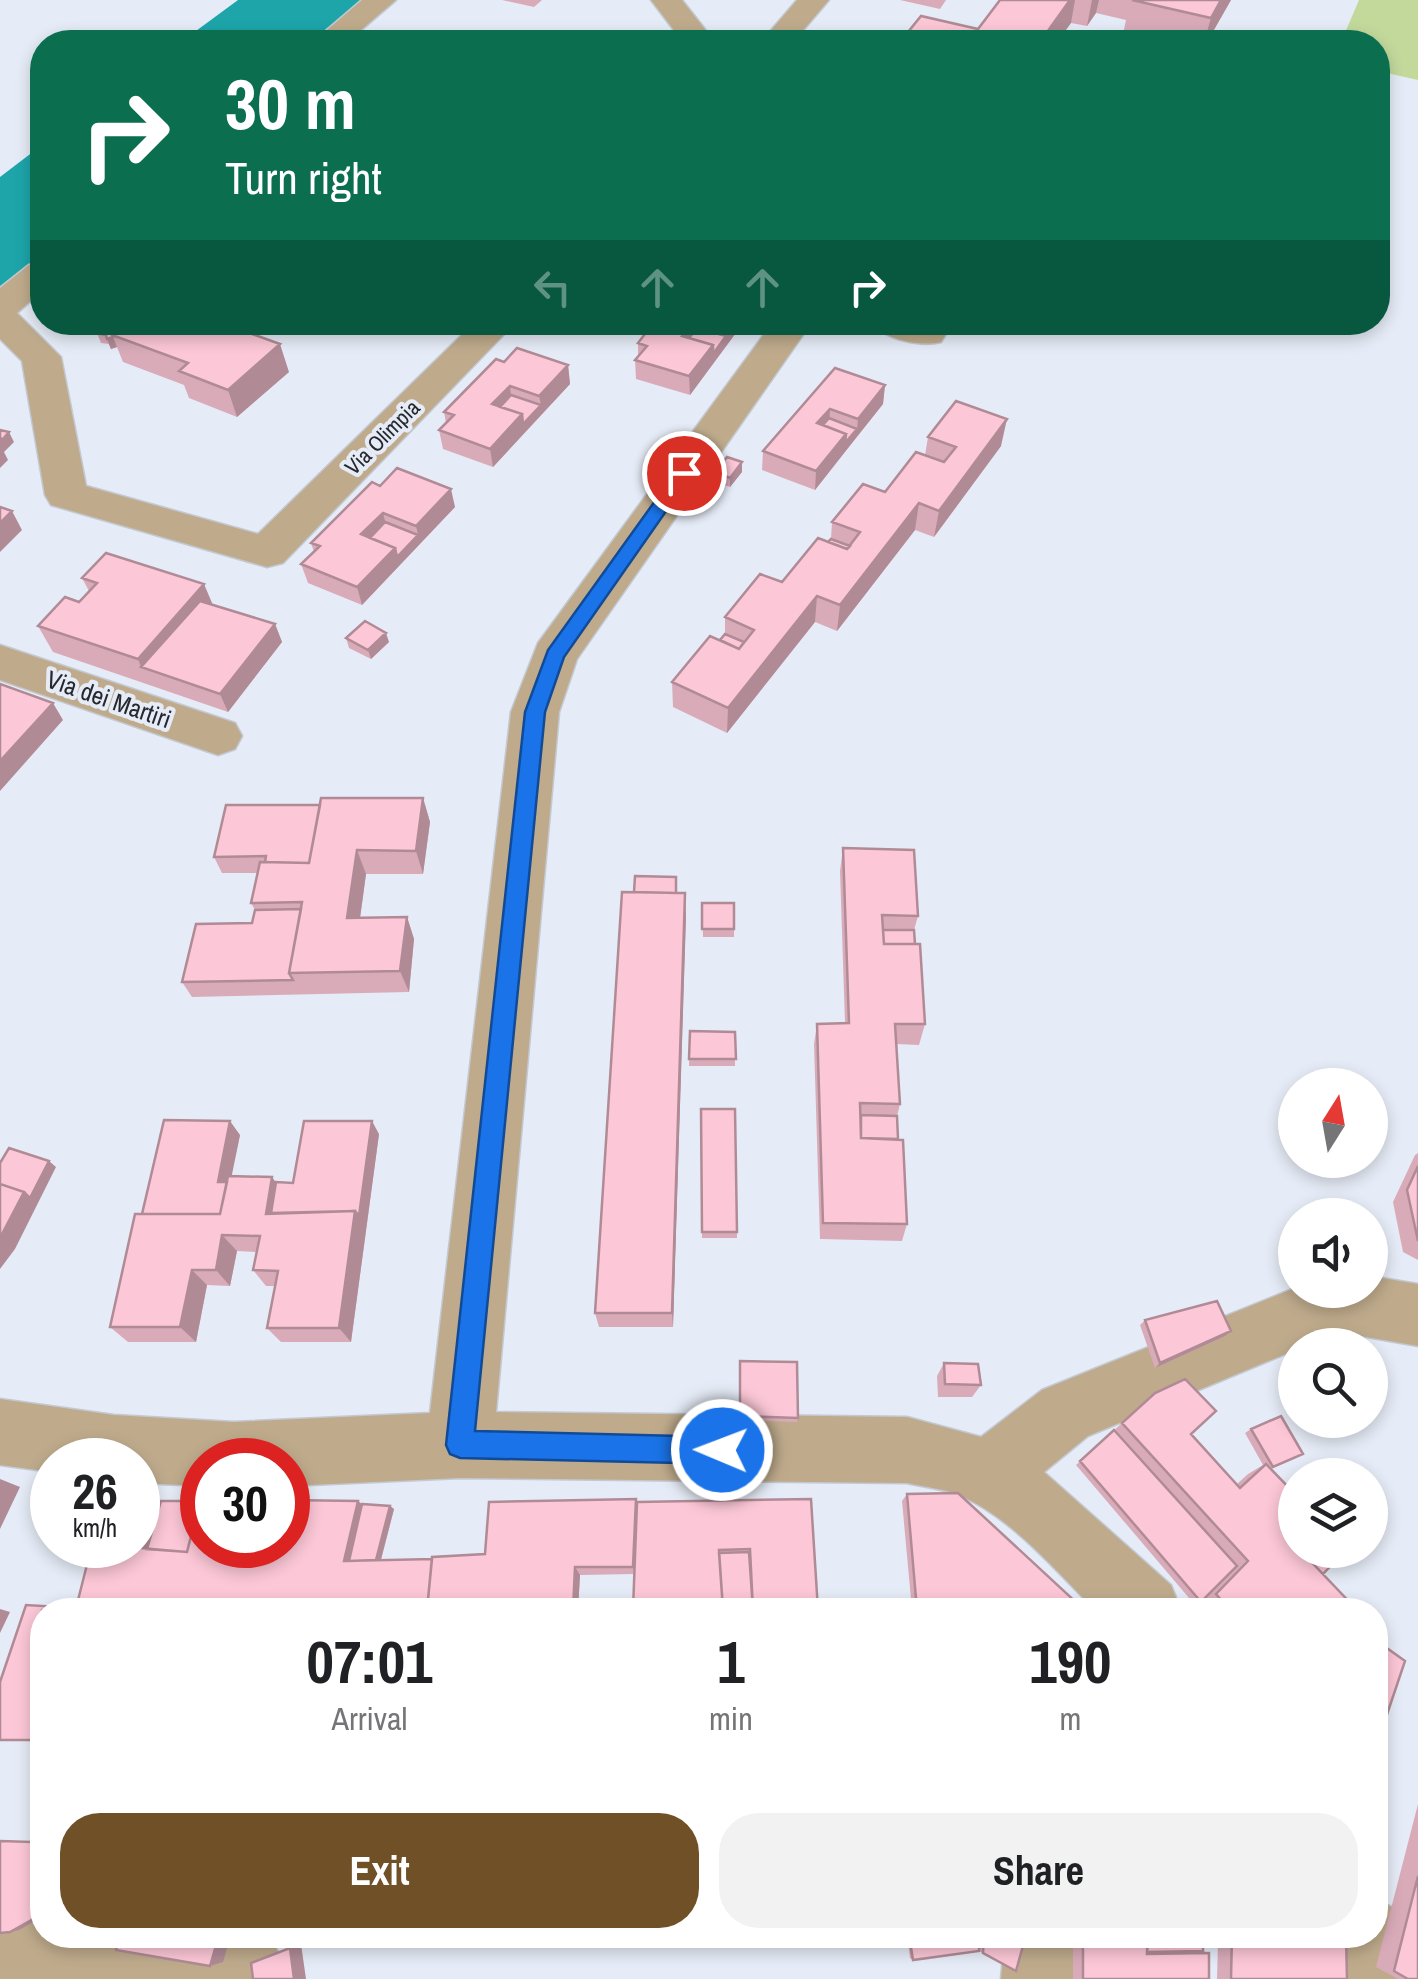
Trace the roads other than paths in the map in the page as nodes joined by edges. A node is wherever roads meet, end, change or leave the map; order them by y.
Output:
1 (381, 0) edge
2 (666, 0) edge
3 (814, 0) edge
4 (343, 30) edge
5 (690, 30) edge
6 (787, 30) edge
7 (30, 283) edge
8 (0, 307) edge
9 (0, 318) edge
10 (483, 335) edge
11 (784, 335) edge
12 (0, 662) edge
13 (218, 736) dead end
14 (1418, 1315) edge
15 (0, 1432) edge
16 (460, 1445) junction
17 (988, 1474) junction
18 (1133, 1598) edge
19 (1043, 1948) edge
20 (1365, 1948) edge
21 (0, 1954) edge
22 (246, 1971) dead end
23 (1040, 1979) edge
24 (1368, 1979) edge

1 - 4 street
2 - 5 street
3 - 6 street
7 - 8 street
9 - 10 street, Via Olimpia
11 - 16 street
12 - 13 street, Via dei Martiri
14 - 17 street
15 - 16 street
16 - 17 street
17 - 18 street
19 - 23 street
20 - 24 street
21 - 22 street

